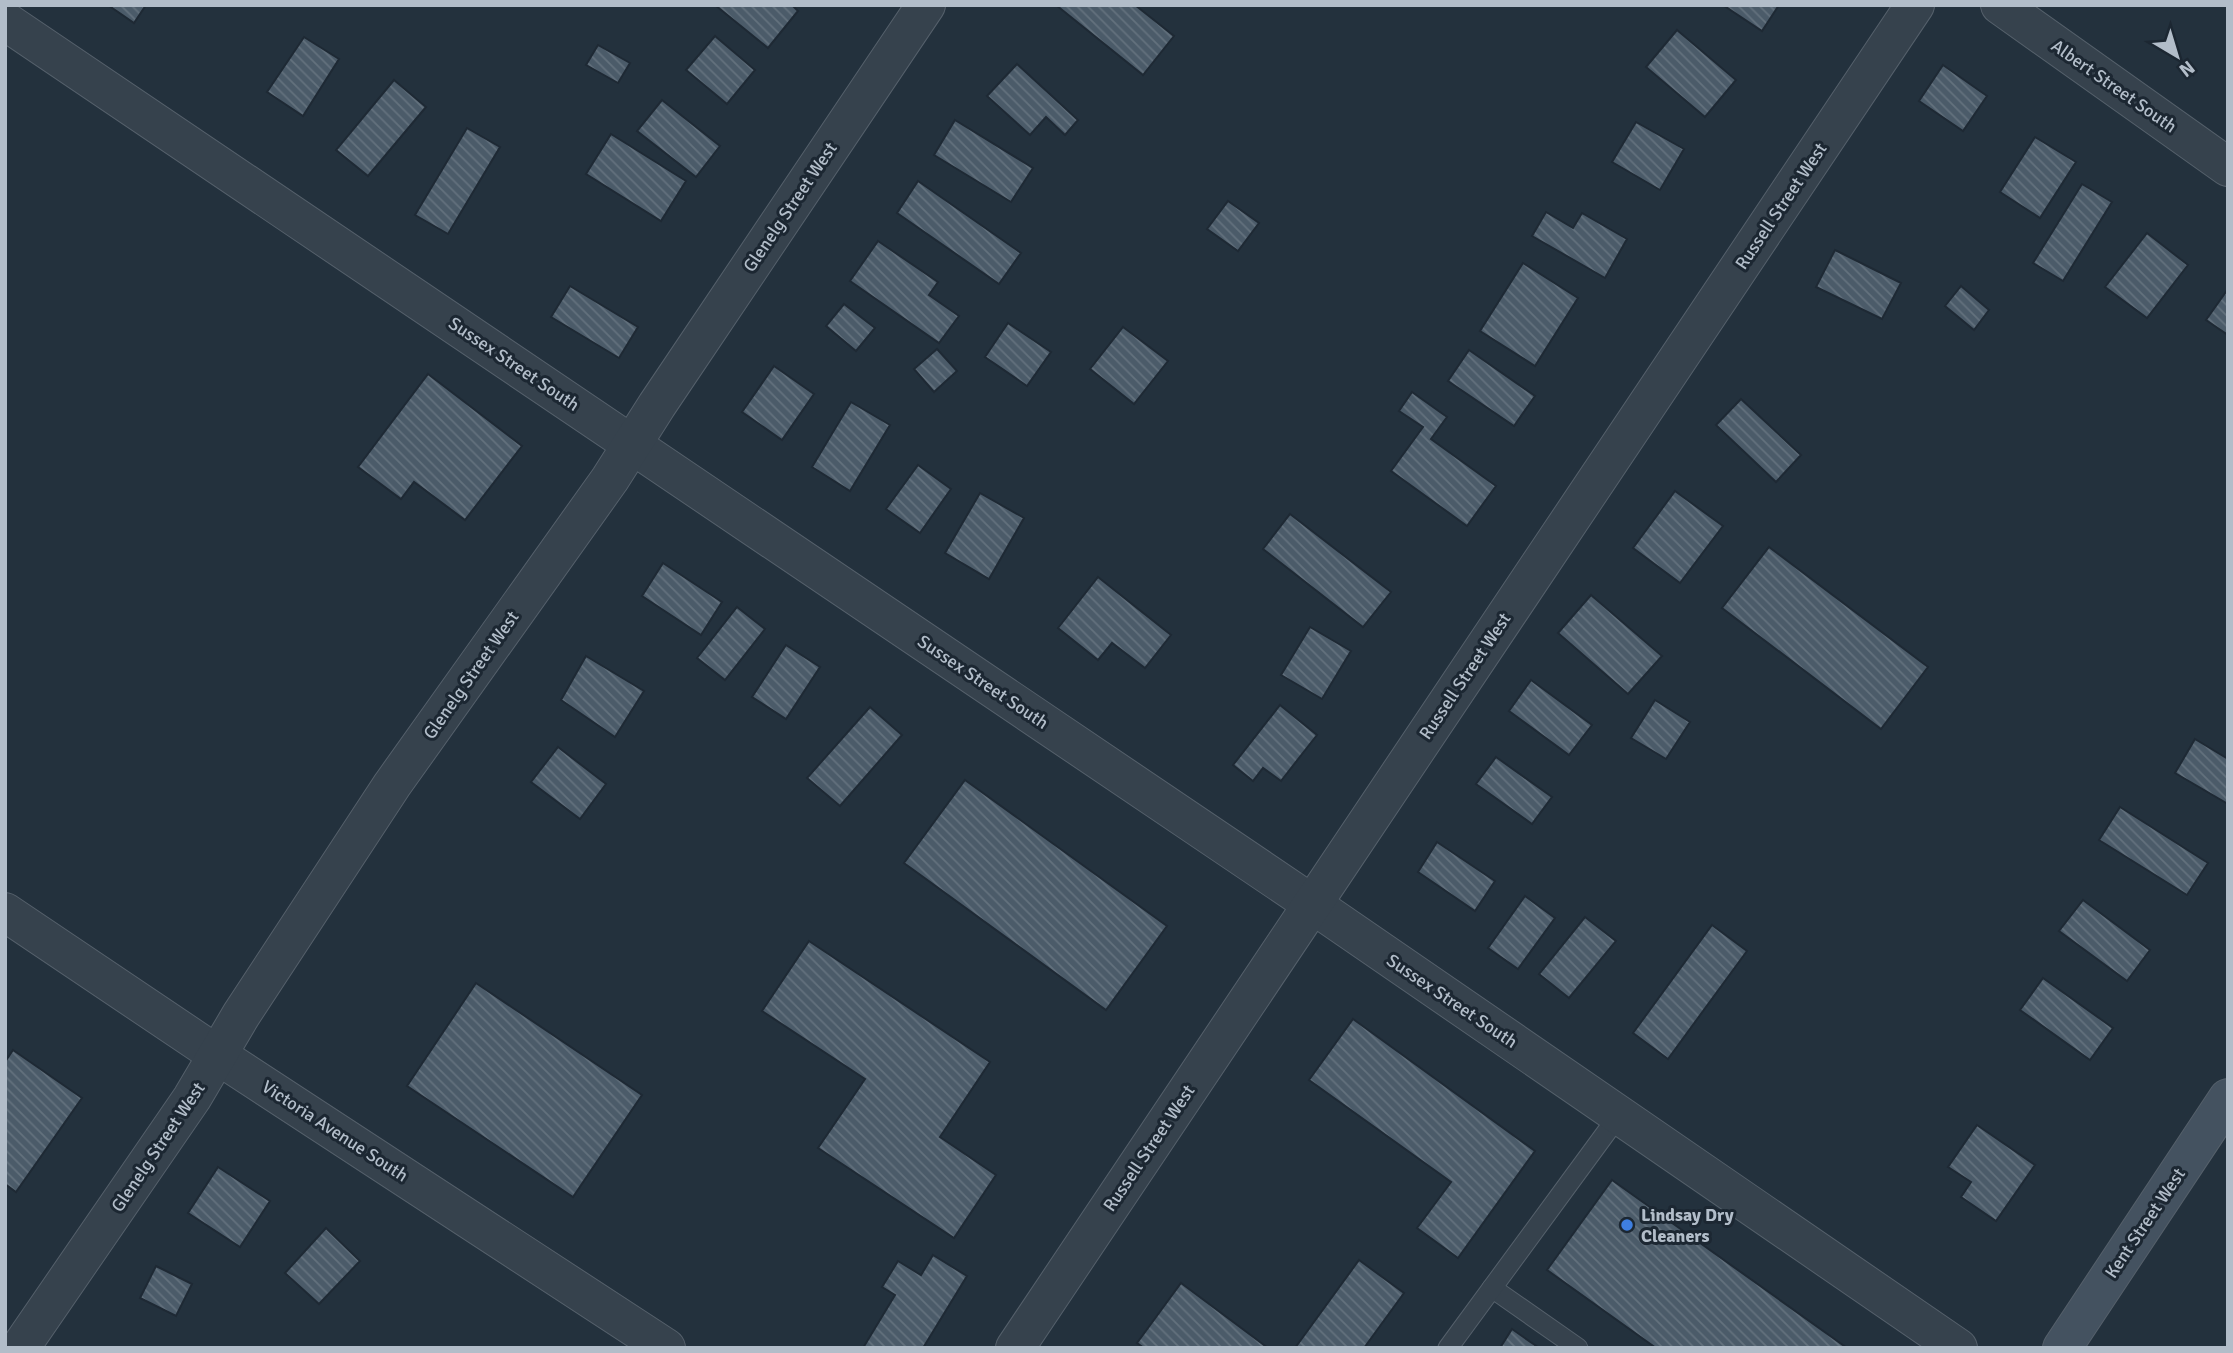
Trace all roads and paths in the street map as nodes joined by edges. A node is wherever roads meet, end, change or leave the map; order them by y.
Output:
1 (926, 5) edge
2 (1915, 5) edge
3 (2000, 5) edge
4 (5, 21) edge
5 (2228, 167) edge
6 (634, 445) junction
7 (1312, 904) junction
8 (5, 912) edge
9 (219, 1056) junction
10 (2228, 1098) edge
11 (1619, 1115) junction
12 (1492, 1288) junction
13 (20, 1348) edge
14 (666, 1348) edge
15 (1015, 1348) edge
16 (1448, 1348) edge
17 (1578, 1348) edge
18 (1958, 1348) edge
19 (2062, 1348) edge

1 - 6 street, Glenelg Street West
2 - 7 street, Russell Street West
3 - 5 street, Albert Street South
4 - 6 street, Sussex Street South
6 - 7 street, Sussex Street South
6 - 9 street, Glenelg Street West
7 - 11 street, Sussex Street South
7 - 15 street, Russell Street West
8 - 9 street, Victoria Avenue South
9 - 13 street, Glenelg Street West
9 - 14 street, Victoria Avenue South
10 - 19 main road, Kent Street West
11 - 12 lane
11 - 18 street, Sussex Street South
12 - 16 lane
12 - 17 lane

